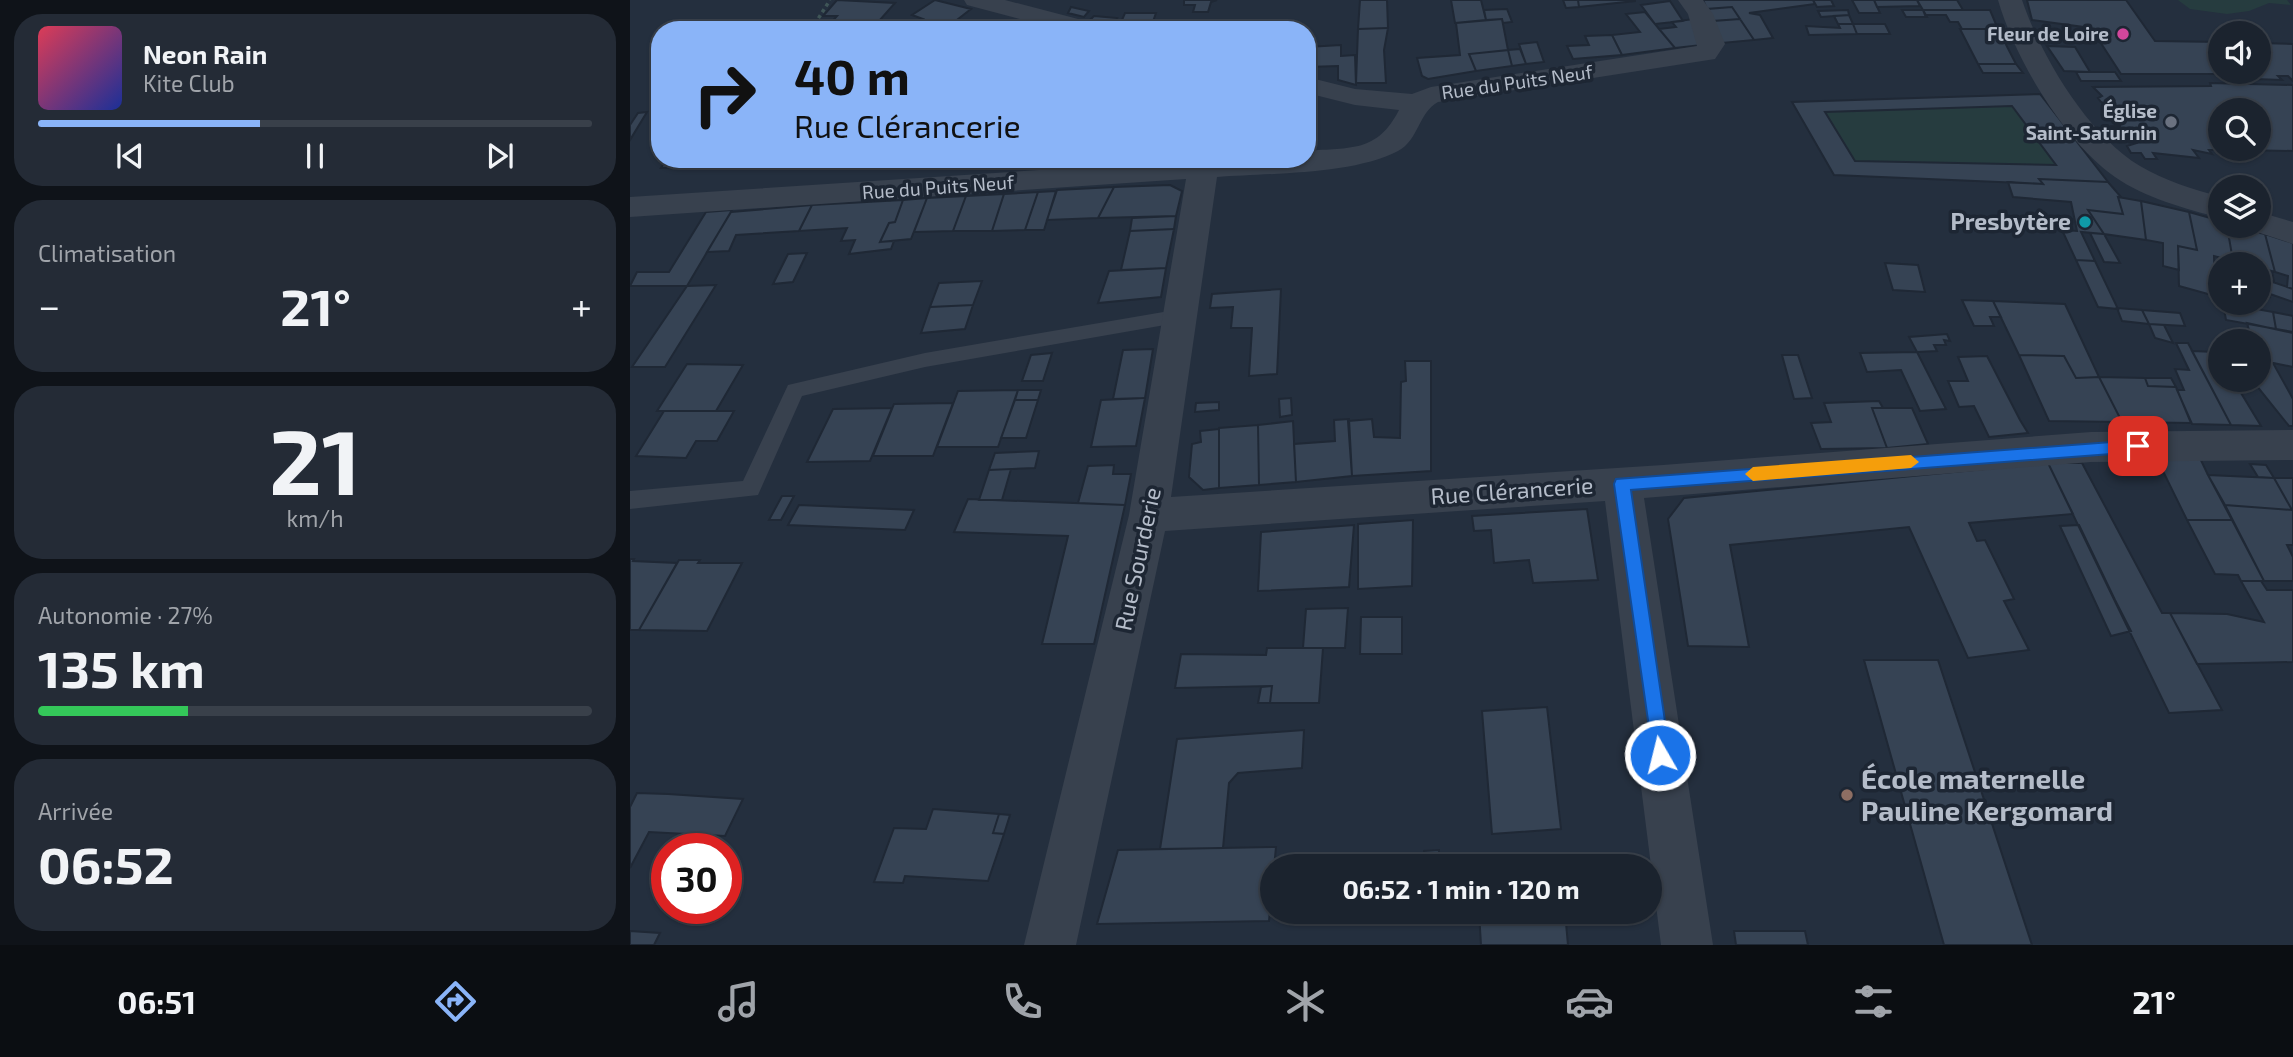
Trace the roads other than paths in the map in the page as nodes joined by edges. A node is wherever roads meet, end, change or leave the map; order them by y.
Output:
1 (976, 0) edge
2 (1690, 0) edge
3 (2010, 0) edge
4 (1057, 21) edge
5 (1316, 87) edge
6 (1416, 103) junction
7 (1316, 159) edge
8 (1215, 168) edge
9 (1203, 169) junction
10 (2208, 203) edge
11 (630, 206) edge
12 (2271, 226) edge
13 (2293, 233) edge
14 (1181, 316) junction
15 (2293, 445) edge
16 (1622, 484) junction
17 (630, 500) edge
18 (1150, 515) junction
19 (1050, 945) edge
20 (1687, 945) edge

1 - 4 street
2 - 6 street, Rue du Puits Neuf
3 - 10 street
5 - 6 street
6 - 7 street, Rue du Puits Neuf
8 - 9 street, Rue du Puits Neuf
9 - 11 street, Rue du Puits Neuf
9 - 14 street, Rue Sourderie
12 - 13 street
14 - 17 lane
14 - 18 street, Rue Sourderie
15 - 16 street, Rue Clérancerie
16 - 18 street, Rue Clérancerie
16 - 20 street
18 - 19 street, Rue Sourderie

